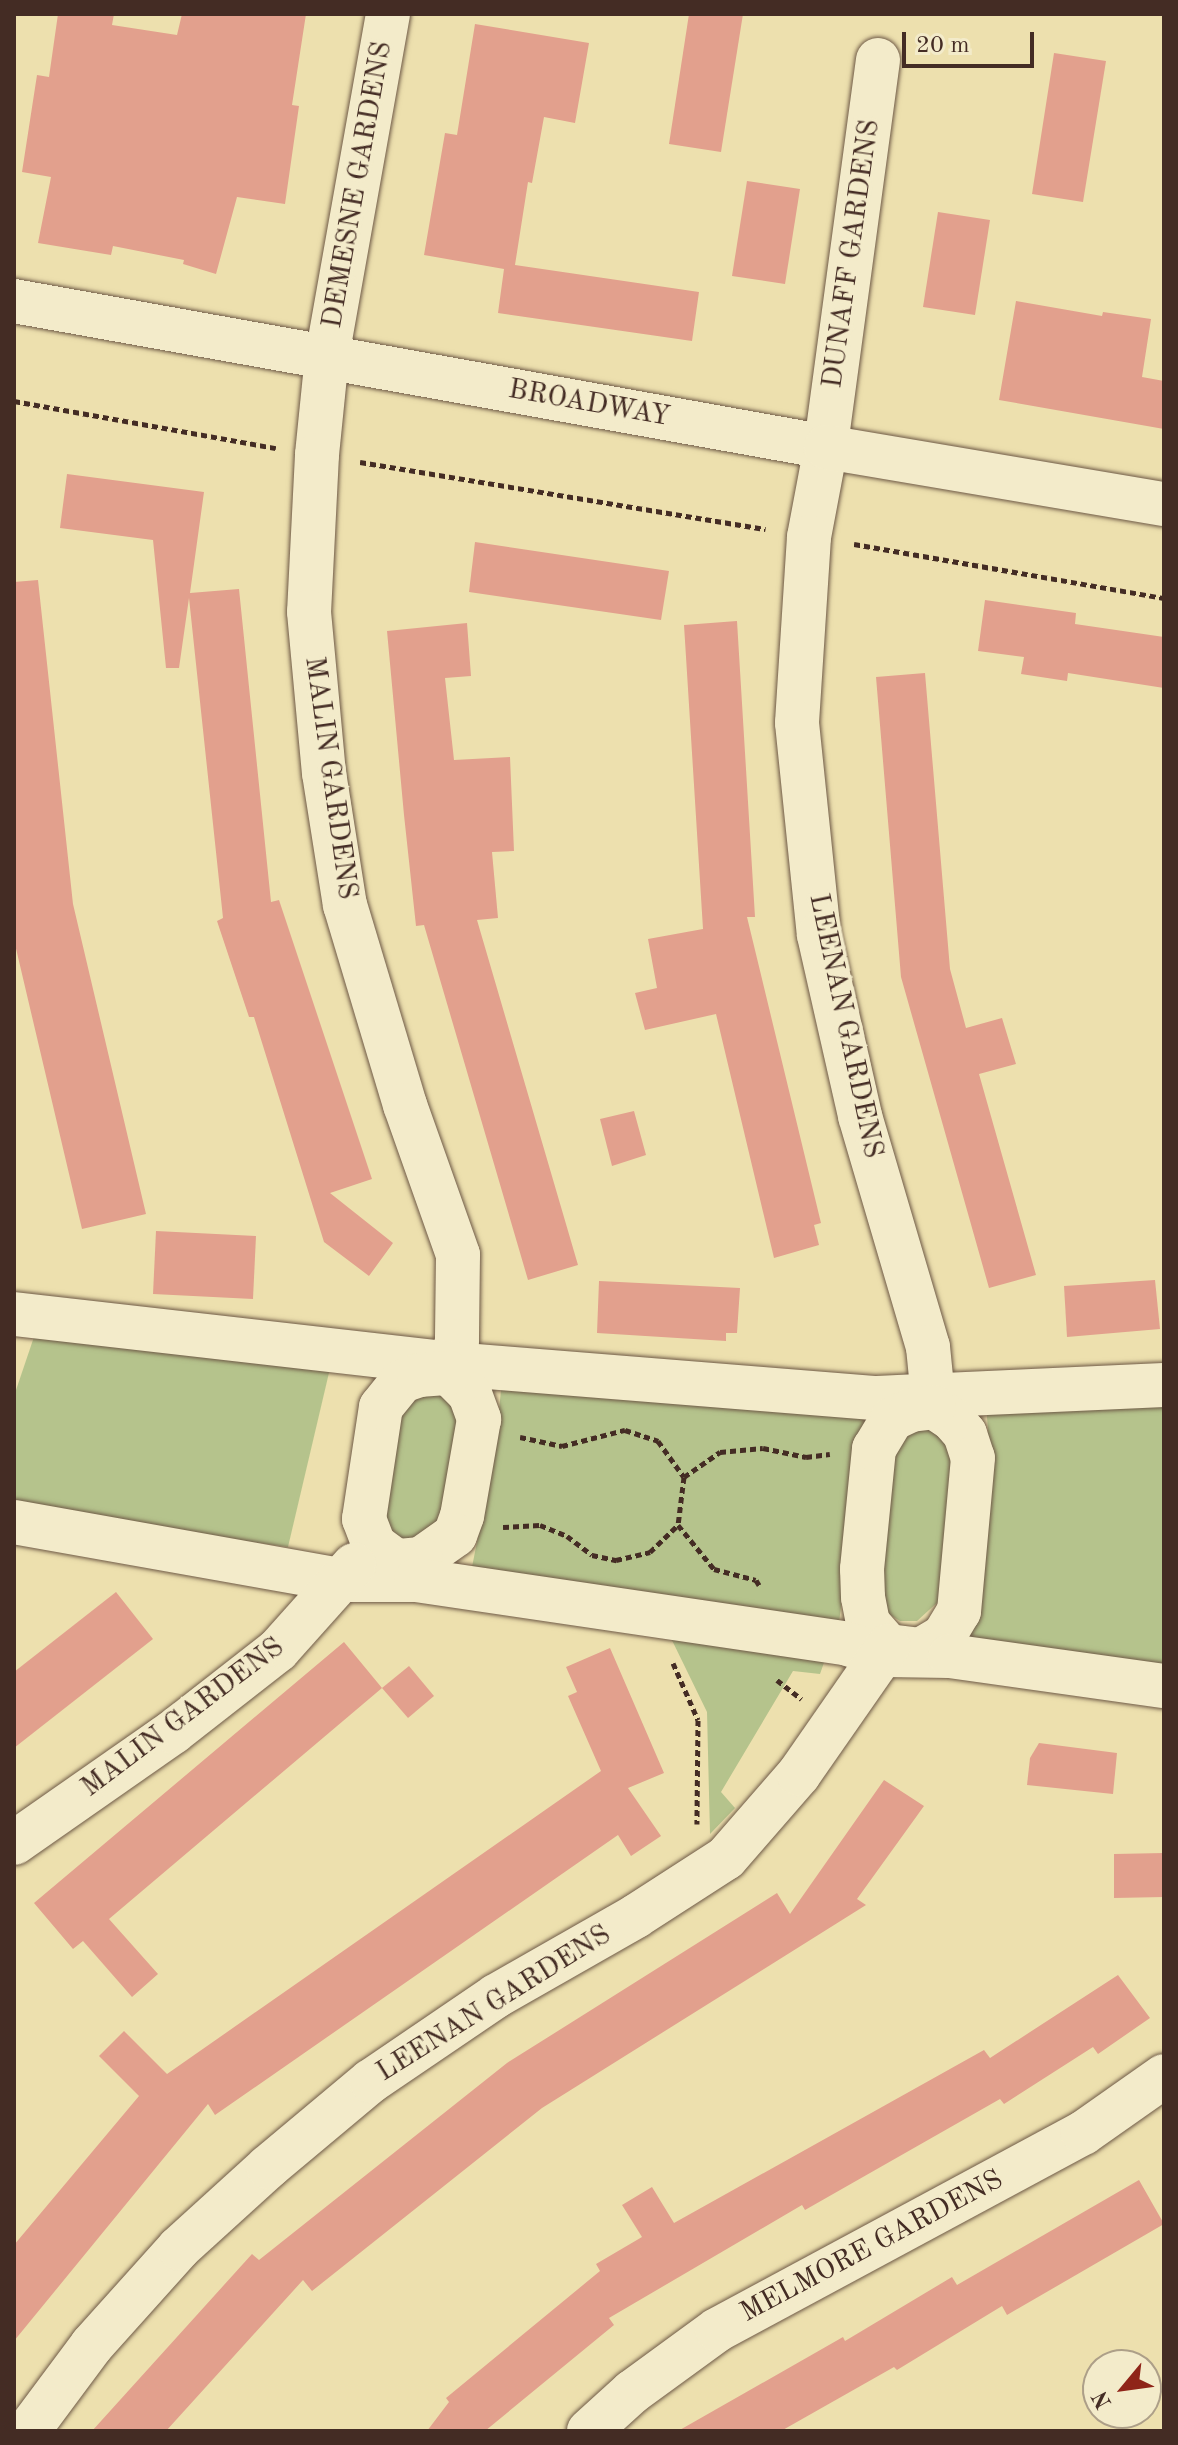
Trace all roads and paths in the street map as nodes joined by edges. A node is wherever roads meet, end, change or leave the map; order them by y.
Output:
1 (388, 14) edge
2 (878, 60) dead end
3 (14, 301) edge
4 (327, 356) junction
5 (14, 401) edge
6 (826, 447) junction
7 (317, 455) junction
8 (1164, 504) edge
9 (809, 537) junction
10 (1164, 598) edge
11 (14, 1314) edge
12 (450, 1369) junction
13 (1164, 1385) edge
14 (934, 1401) junction
15 (479, 1419) junction
16 (880, 1435) junction
17 (684, 1477) junction
18 (14, 1522) edge
19 (678, 1525) junction
20 (455, 1535) junction
21 (374, 1545) junction
22 (338, 1580) junction
23 (653, 1615) junction
24 (772, 1633) junction
25 (884, 1650) junction
26 (1164, 1686) edge
27 (833, 1724) junction
28 (14, 1843) edge
29 (697, 1877) junction
30 (1164, 2076) edge
31 (28, 2431) edge
32 (589, 2431) edge

1 - 4 street, DEMESNE GARDENS
2 - 6 street, DUNAFF GARDENS
3 - 4 street, BROADWAY
4 - 6 street, BROADWAY
4 - 7 street, MALIN GARDENS
5 - 7 path
6 - 8 street, BROADWAY
6 - 9 street, LEENAN GARDENS
7 - 9 path
7 - 12 street, MALIN GARDENS
9 - 10 path
9 - 14 street, LEENAN GARDENS
11 - 12 street
12 - 14 street
12 - 15 street
12 - 21 street
13 - 14 street
14 - 16 street
14 - 25 street
15 - 17 path
15 - 20 street
16 - 17 path
16 - 25 street
17 - 19 path
18 - 22 street
19 - 20 path
19 - 24 path
20 - 21 street
21 - 22 street, MALIN GARDENS
22 - 23 street
22 - 28 street, MALIN GARDENS
23 - 24 street
23 - 29 path
24 - 25 street
24 - 27 path
25 - 26 street
25 - 27 street, LEENAN GARDENS
27 - 29 street, LEENAN GARDENS
29 - 31 street, LEENAN GARDENS
30 - 32 street, MELMORE GARDENS

